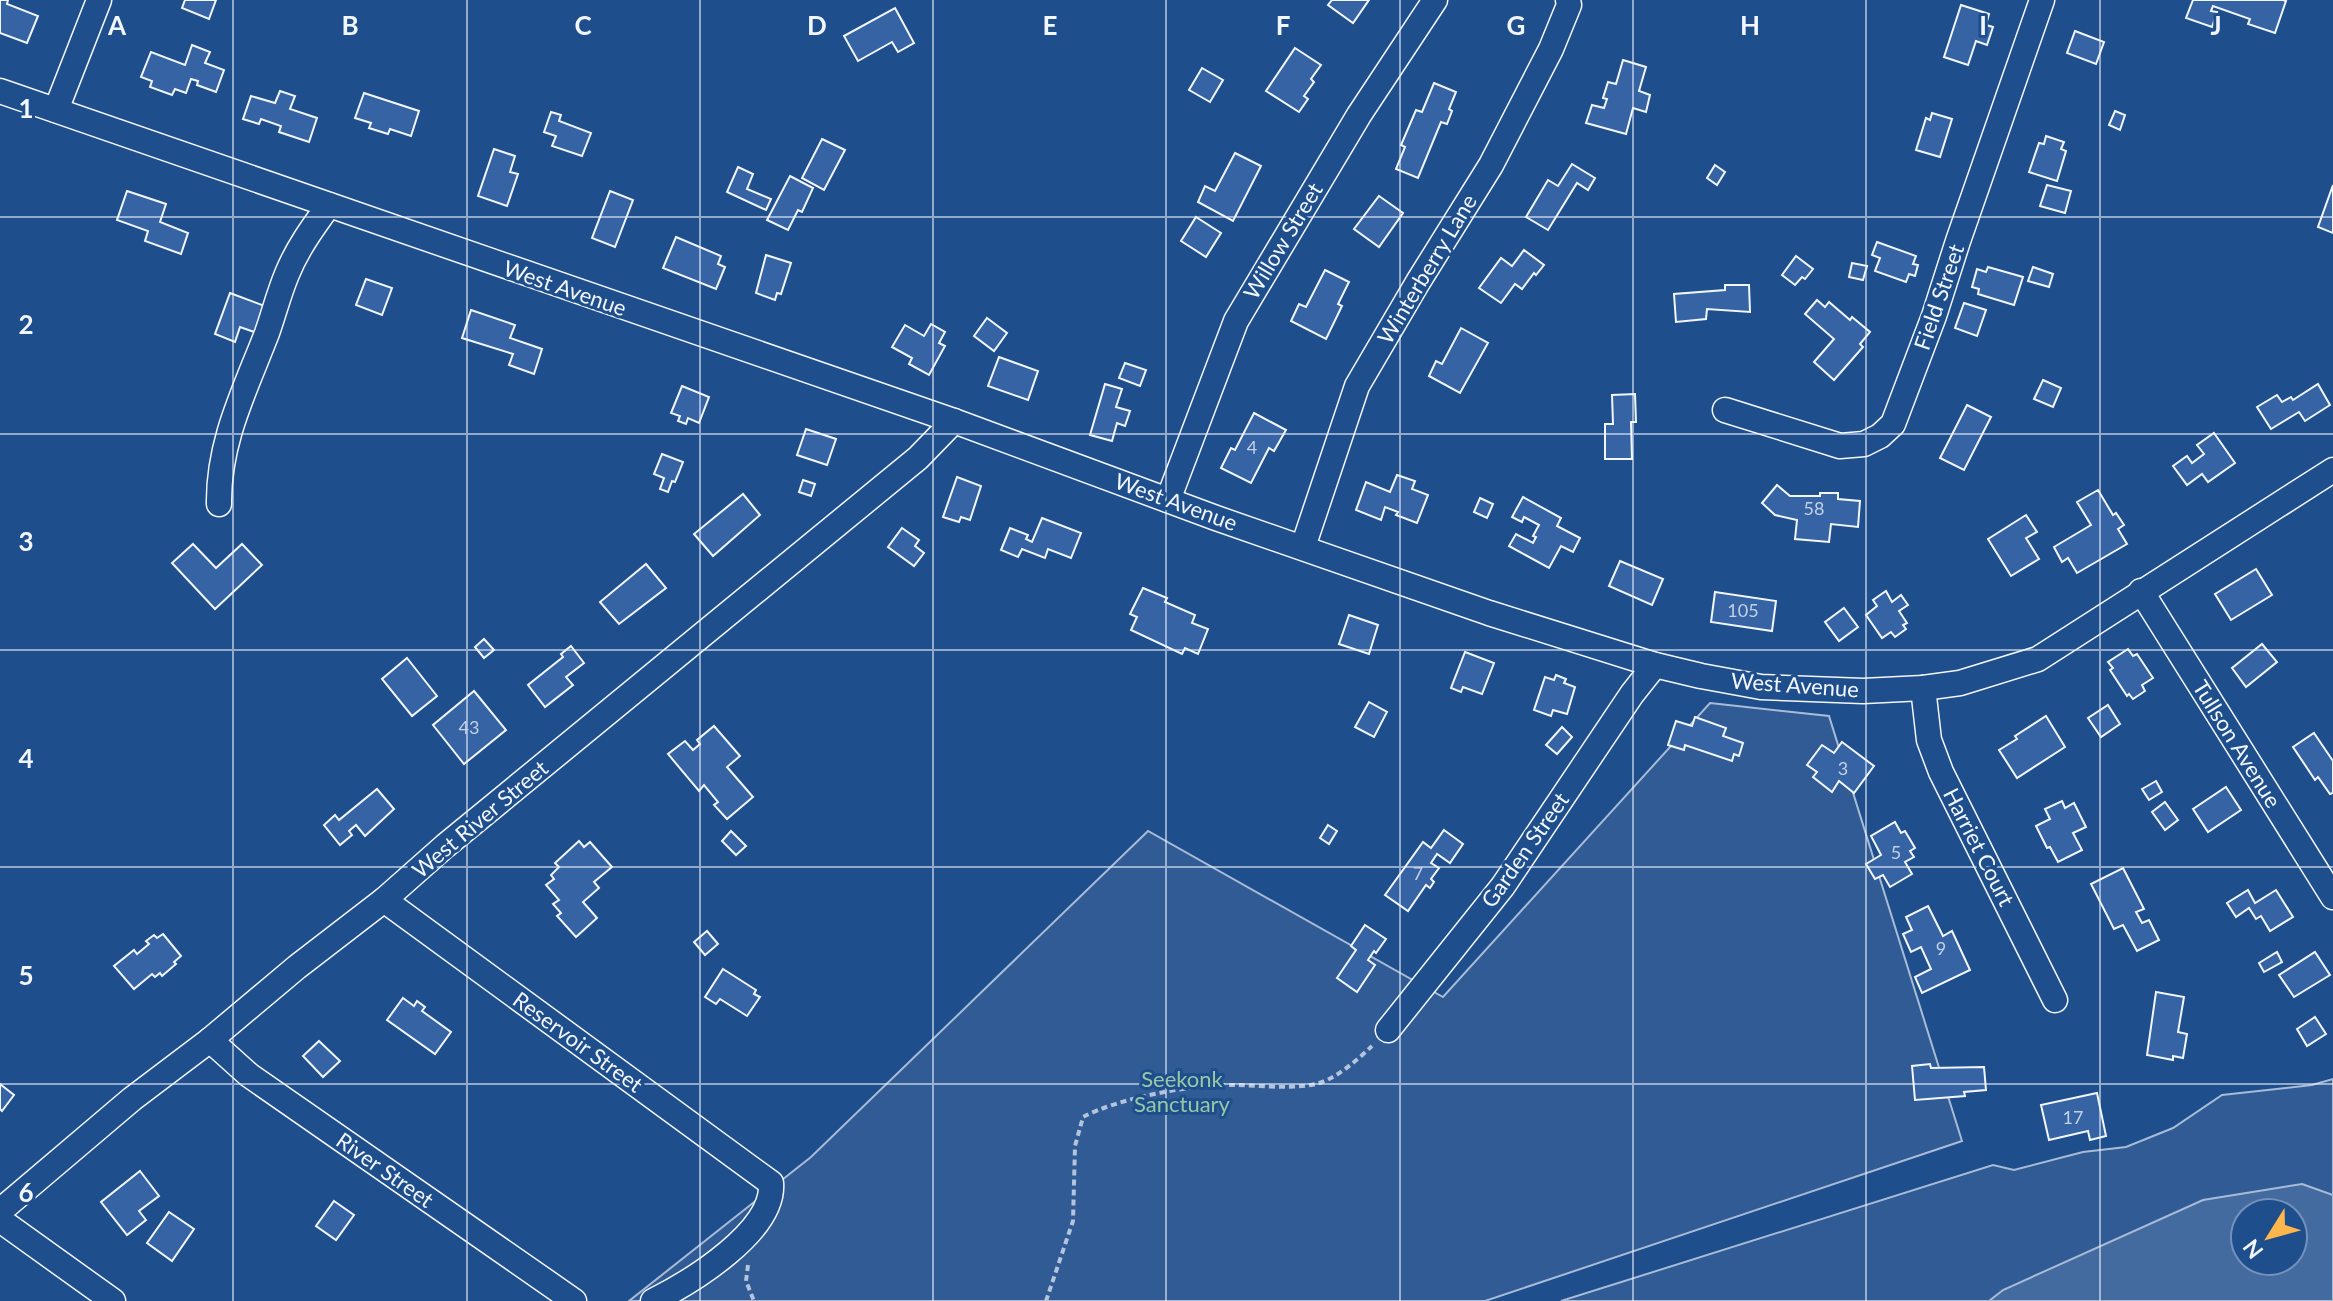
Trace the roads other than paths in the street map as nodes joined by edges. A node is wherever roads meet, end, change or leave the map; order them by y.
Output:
1 (99, 0) edge
2 (1435, 0) edge
3 (1568, 0) edge
4 (2042, 0) edge
5 (0, 91) edge
6 (56, 110) junction
7 (329, 205) junction
8 (1725, 410) dead end
9 (954, 421) junction
10 (2333, 470) edge
11 (1168, 500) junction
12 (219, 504) dead end
13 (1303, 547) junction
14 (2141, 591) junction
15 (1655, 665) junction
16 (1923, 688) junction
17 (2333, 897) edge
18 (384, 900) junction
19 (2055, 1000) dead end
20 (1388, 1030) road end
21 (210, 1040) junction
22 (0, 1211) edge
23 (0, 1220) edge
24 (569, 1298) edge
25 (113, 1301) edge
26 (653, 1301) edge

1 - 6 street
2 - 11 street, Willow Street
3 - 13 street, Winterberry Lane
4 - 8 street, Field Street
5 - 6 street, West Avenue
6 - 7 street, West Avenue
7 - 9 street, West Avenue
7 - 12 street
9 - 11 street, West Avenue
9 - 18 street, West River Street
10 - 14 street, West Avenue
11 - 13 street, West Avenue
13 - 15 street, West Avenue
14 - 16 street, West Avenue
14 - 17 street, Tullson Avenue
15 - 16 street, West Avenue
15 - 20 street, Garden Street
16 - 19 street, Harriet Court
18 - 21 street, West River Street
18 - 26 street, Reservoir Street
21 - 22 street, West River Street
21 - 24 street, River Street
23 - 25 street

